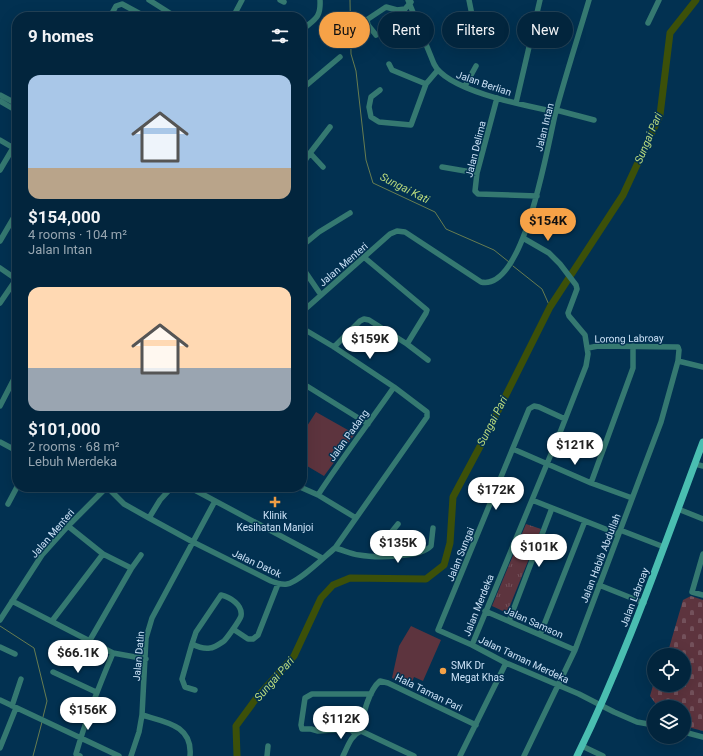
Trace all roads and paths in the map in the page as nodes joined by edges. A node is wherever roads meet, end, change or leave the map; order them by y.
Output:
1 (149, 0) edge
2 (242, 0) edge
3 (320, 0) edge
4 (469, 0) edge
5 (540, 0) edge
6 (589, 0) edge
7 (659, 0) edge
8 (410, 1) edge
9 (113, 12) edge
10 (137, 12) edge
11 (164, 12) edge
12 (238, 12) edge
13 (471, 12) edge
14 (648, 23) dead end
15 (307, 26) edge
16 (376, 35) dead end
17 (340, 57) dead end
18 (389, 64) dead end
19 (476, 66) dead end
20 (437, 71) junction
21 (426, 84) junction
22 (307, 85) edge
23 (465, 86) junction
24 (380, 90) dead end
25 (0, 95) edge
26 (497, 98) junction
27 (0, 101) edge
28 (12, 101) edge
29 (516, 103) junction
30 (12, 108) edge
31 (556, 111) junction
32 (594, 120) dead end
33 (330, 127) dead end
34 (0, 140) edge
35 (12, 147) edge
36 (12, 153) edge
37 (310, 153) junction
38 (307, 158) edge
39 (442, 167) dead end
40 (323, 168) dead end
41 (0, 170) edge
42 (477, 173) junction
43 (537, 196) junction
44 (350, 213) dead end
45 (12, 221) edge
46 (524, 238) junction
47 (0, 241) edge
48 (307, 242) edge
49 (365, 258) junction
50 (0, 268) edge
51 (503, 272) joint
52 (307, 275) edge
53 (12, 276) edge
54 (12, 284) edge
55 (321, 295) junction
56 (0, 303) edge
57 (307, 308) edge
58 (307, 331) edge
59 (407, 344) junction
60 (633, 346) junction
61 (334, 347) junction
62 (588, 348) junction
63 (428, 360) dead end
64 (678, 361) junction
65 (703, 367) edge
66 (12, 383) edge
67 (307, 386) edge
68 (394, 387) junction
69 (0, 406) edge
70 (565, 419) junction
71 (368, 424) junction
72 (0, 442) edge
73 (703, 442) edge
74 (12, 448) edge
75 (513, 449) junction
76 (547, 464) junction
77 (695, 464) junction
78 (703, 466) edge
79 (591, 483) junction
80 (307, 490) edge
81 (14, 492) edge
82 (102, 492) edge
83 (112, 492) edge
84 (167, 492) edge
85 (198, 492) edge
86 (318, 495) junction
87 (632, 498) junction
88 (532, 500) junction
89 (215, 502) junction
90 (8, 504) dead end
91 (552, 508) junction
92 (678, 509) junction
93 (149, 518) junction
94 (356, 518) junction
95 (703, 519) edge
96 (585, 521) junction
97 (398, 524) dead end
98 (68, 526) junction
99 (433, 528) dead end
100 (619, 532) junction
101 (193, 542) junction
102 (664, 547) junction
103 (335, 548) junction
104 (103, 554) junction
105 (703, 554) edge
106 (141, 555) dead end
107 (382, 556) junction
108 (322, 558) junction
109 (131, 569) junction
110 (278, 584) junction
111 (599, 585) junction
112 (703, 595) edge
113 (12, 601) junction
114 (644, 603) junction
115 (486, 611) junction
116 (1, 618) edge
117 (52, 621) junction
118 (509, 621) junction
119 (233, 629) junction
120 (438, 630) joint
121 (540, 635) junction
122 (90, 640) junction
123 (192, 644) junction
124 (472, 645) junction
125 (0, 647) edge
126 (575, 650) junction
127 (113, 652) junction
128 (15, 654) dead end
129 (146, 659) junction
130 (506, 663) junction
131 (53, 672) dead end
132 (21, 678) dead end
133 (559, 685) junction
134 (194, 690) dead end
135 (96, 692) junction
136 (371, 694) junction
137 (0, 700) edge
138 (601, 706) junction
139 (14, 707) junction
140 (142, 715) junction
141 (647, 724) edge
142 (476, 725) junction
143 (358, 732) junction
144 (691, 734) edge
145 (703, 737) edge
146 (81, 738) junction
147 (268, 746) dead end
148 (582, 746) junction
149 (0, 748) edge
150 (78, 755) edge
151 (119, 756) edge
152 (131, 756) edge
153 (190, 756) edge
154 (266, 756) edge
155 (343, 756) edge
156 (414, 756) edge
157 (460, 756) edge
158 (524, 756) edge
159 (577, 756) edge
160 (603, 756) edge

1 - 11 street
2 - 12 street
3 - 15 street
4 - 13 street
5 - 29 street
6 - 31 street, Jalan Intan
7 - 14 street
8 - 16 street
8 - 20 street
9 - 10 street
17 - 22 street
18 - 21 street
19 - 23 street
20 - 21 street
20 - 23 street, Jalan Berlian
21 - 24 street
23 - 26 street, Jalan Berlian
25 - 28 street
26 - 29 street, Jalan Berlian
26 - 42 street, Jalan Delima
27 - 30 street
29 - 31 street, Jalan Berlian
31 - 32 street, Jalan Berlian
31 - 43 street, Jalan Intan
33 - 37 street
34 - 35 street
36 - 41 street
37 - 38 street
37 - 40 street
39 - 42 street
42 - 43 street, Jalan Delima
43 - 46 street, Jalan Intan
44 - 48 street
45 - 47 street
46 - 51 street, Jalan Intan
46 - 62 street, Jalan Merdeka
49 - 51 street, Jalan Menteri
49 - 55 street, Jalan Menteri
49 - 59 street
50 - 53 street
52 - 55 street
54 - 56 street
55 - 57 street, Jalan Menteri
58 - 61 street
59 - 61 street
59 - 63 street
60 - 62 street, Lorong Labroay
60 - 64 street, Lorong Labroay
60 - 79 street
61 - 68 street
62 - 70 street, Jalan Merdeka
64 - 65 street
64 - 87 street, Jalan Habib Abdullah
66 - 69 street
67 - 71 street
68 - 71 street, Jalan Padang
68 - 94 street, Jalan Datok
70 - 75 street, Jalan Sungai
70 - 76 street, Jalan Merdeka
71 - 86 street, Jalan Padang
72 - 74 street
73 - 77 main road, Jalan Labroay
75 - 76 street
75 - 120 street, Jalan Sungai
76 - 79 street
76 - 88 street, Jalan Merdeka
77 - 78 street
77 - 92 main road, Jalan Labroay
79 - 87 street
80 - 86 street
81 - 90 street
82 - 98 street, Jalan Menteri
83 - 93 street, Jalan Datok
84 - 93 street
85 - 89 street
86 - 94 street
87 - 100 street, Jalan Habib Abdullah
88 - 91 street
88 - 115 street, Jalan Merdeka
89 - 101 street, Jalan Datin
89 - 108 street
91 - 96 street
91 - 118 street
92 - 95 street
92 - 102 main road, Jalan Labroay
93 - 101 street, Jalan Datok
94 - 103 street, Jalan Datok
96 - 100 street
96 - 121 street
97 - 107 street
98 - 104 street
98 - 113 street, Jalan Menteri
99 - 107 street
100 - 102 street
100 - 111 street, Jalan Habib Abdullah
101 - 110 street, Jalan Datok
101 - 129 street, Jalan Datin
102 - 114 main road, Jalan Labroay
103 - 107 street
103 - 108 street, Jalan Datok
104 - 109 street
104 - 117 street
105 - 112 street
106 - 109 street
108 - 110 street, Jalan Datok
109 - 122 street
110 - 119 street
111 - 114 street
111 - 126 street, Jalan Habib Abdullah
113 - 116 street, Jalan Menteri
113 - 117 street
114 - 138 main road, Jalan Labroay
115 - 118 street, Jalan Samson
115 - 124 street, Jalan Merdeka
117 - 122 street
118 - 121 street, Jalan Samson
119 - 123 street
119 - 123 street
120 - 124 street, Jalan Taman Merdeka
121 - 126 street, Jalan Samson
122 - 127 street
123 - 134 street
124 - 130 street, Jalan Taman Merdeka
125 - 128 street
126 - 133 street, Jalan Habib Abdullah
127 - 129 street
127 - 135 street
129 - 140 street, Jalan Datin
130 - 133 street, Jalan Taman Merdeka
130 - 142 street
131 - 135 street
132 - 139 street
133 - 138 street, Jalan Taman Merdeka
133 - 158 street, Jalan Habib Abdullah
135 - 146 street
136 - 142 street, Hala Taman Pari
136 - 143 street, Hala Taman Pari
136 - 143 street
137 - 139 street
138 - 141 street, Jalan Taman Merdeka
138 - 148 main road, Jalan Labroay
139 - 146 street
139 - 149 street
140 - 152 street, Jalan Datin
140 - 153 street
142 - 157 street
143 - 155 street, Hala Taman Pari
143 - 156 street
144 - 145 street
146 - 150 street
146 - 151 street
147 - 154 street
148 - 159 main road, Jalan Labroay
148 - 160 street

